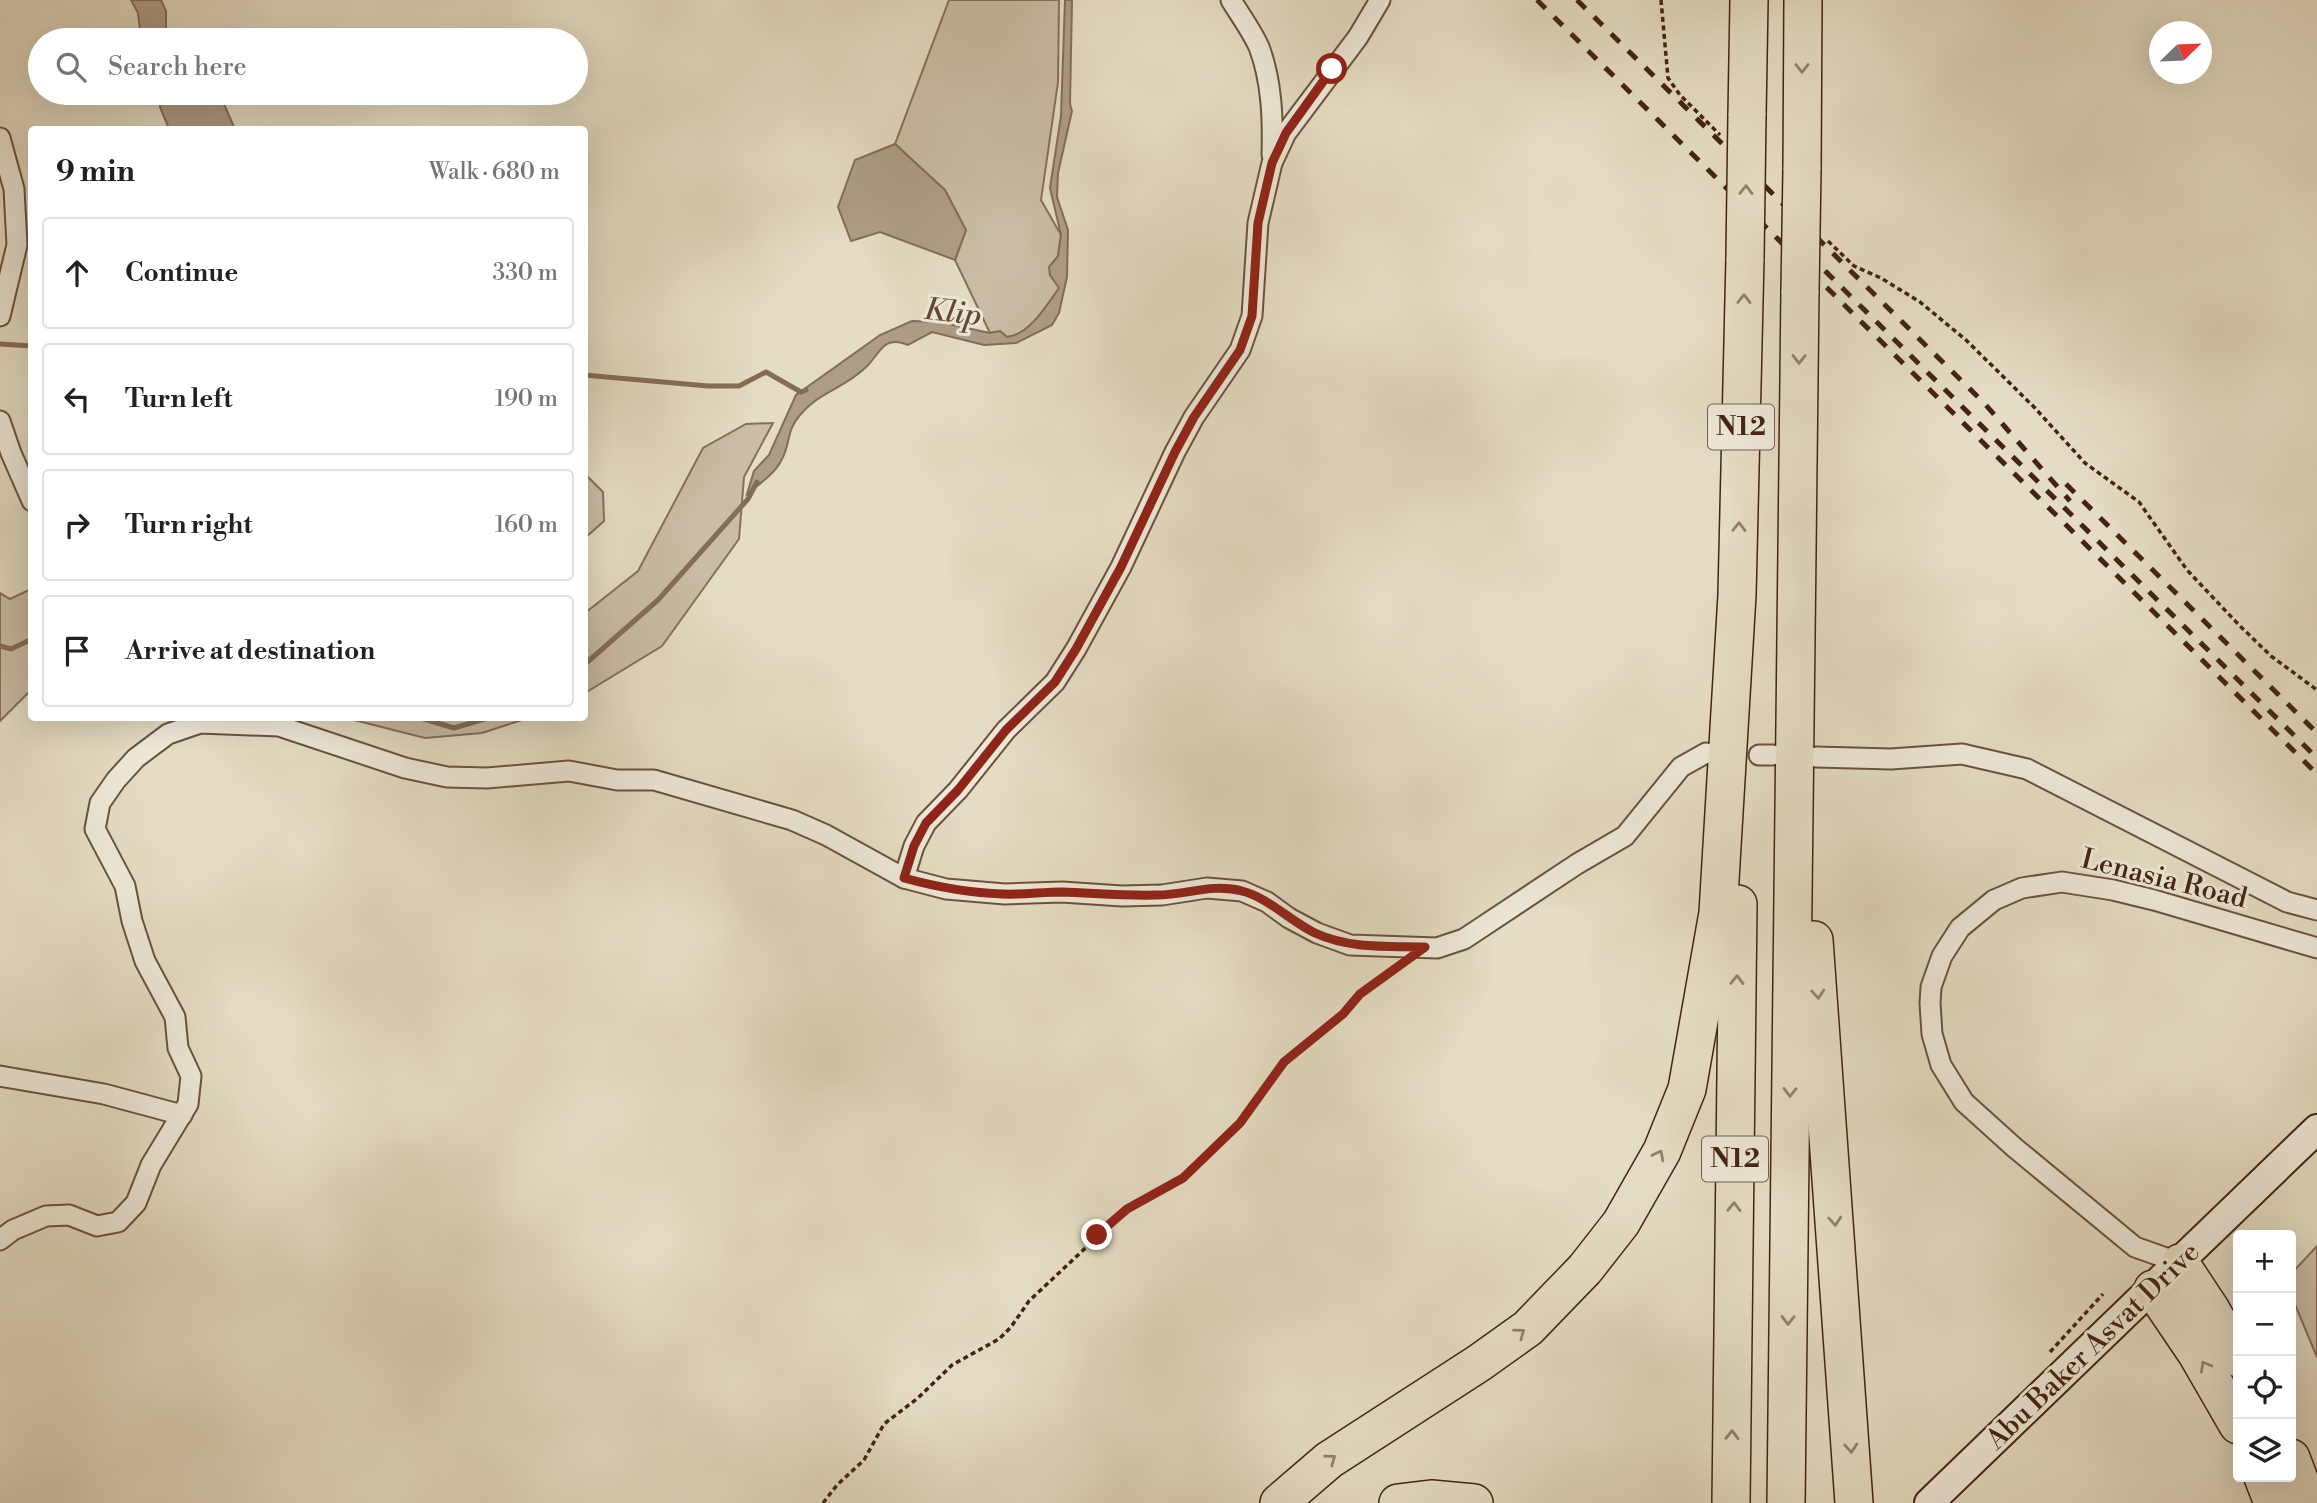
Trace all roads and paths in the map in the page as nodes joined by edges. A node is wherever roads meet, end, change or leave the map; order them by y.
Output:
1 (1231, 0) edge
2 (1381, 0) edge
3 (1661, 0) edge
4 (1749, 0) edge
5 (1803, 0) edge
6 (1738, 130) junction
7 (0, 138) edge
8 (1272, 163) junction
9 (1825, 238) dead end
10 (0, 316) edge
11 (0, 421) edge
12 (28, 492) edge
13 (1737, 595) junction
14 (1797, 617) junction
15 (2317, 690) edge
16 (194, 721) edge
17 (210, 721) edge
18 (1706, 754) dead end
19 (1816, 757) dead end
20 (904, 878) junction
21 (2317, 910) edge
22 (1425, 947) junction
23 (2317, 948) edge
24 (0, 1076) edge
25 (182, 1115) junction
26 (2317, 1129) edge
27 (0, 1240) edge
28 (2135, 1247) junction
29 (2179, 1263) junction
30 (2153, 1289) junction
31 (2237, 1356) edge
32 (2235, 1419) edge
33 (2296, 1471) edge
34 (2265, 1482) edge
35 (822, 1503) edge
36 (1279, 1503) edge
37 (1398, 1503) edge
38 (1474, 1503) edge
39 (1731, 1503) edge
40 (1786, 1503) edge
41 (1854, 1503) edge
42 (1929, 1503) edge
43 (2273, 1503) edge
44 (2308, 1503) edge

1 - 8 street
2 - 8 street
3 - 6 path
4 - 6 highway, N12
5 -> 14 highway, N12, bridge
13 -> 6 highway, N12, bridge
7 - 10 street
8 - 20 street
9 - 15 path
11 - 12 street
36 -> 13 highway
39 -> 13 highway, N12
14 -> 40 highway, N12
14 -> 41 highway
16 - 25 street
17 - 20 street
18 - 22 street
19 - 21 street
20 - 22 street
22 - 35 path
23 - 28 street, Lenasia Road
24 - 25 street
25 - 27 street
26 - 29 main road, Abu Baker Asvat Drive
28 - 29 street, Lenasia Road
28 - 30 street, Lenasia Road
29 - 30 main road, Abu Baker Asvat Drive
29 - 31 highway
32 -> 30 highway
30 - 42 main road, Abu Baker Asvat Drive
33 - 44 highway
34 - 43 highway
37 - 38 highway

